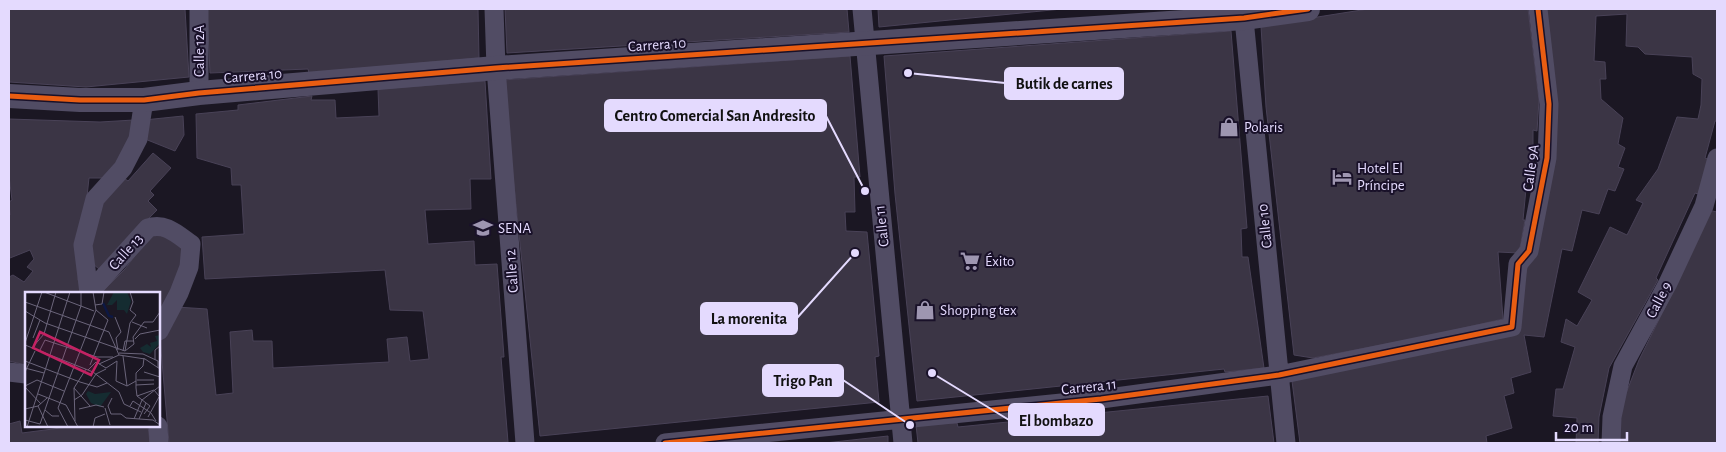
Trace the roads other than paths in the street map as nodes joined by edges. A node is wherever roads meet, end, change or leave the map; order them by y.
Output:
1 (199, 9) edge
2 (494, 9) edge
3 (862, 9) edge
4 (1308, 9) edge
5 (1538, 9) edge
6 (1244, 13) edge
7 (864, 44) junction
8 (496, 68) junction
9 (200, 93) junction
10 (9, 96) edge
11 (144, 100) junction
12 (1717, 158) edge
13 (1710, 207) edge
14 (89, 292) edge
15 (90, 292) edge
16 (1512, 327) joint
17 (160, 329) edge
18 (9, 372) edge
19 (25, 374) edge
20 (1279, 375) junction
21 (900, 419) junction
22 (158, 427) edge
23 (159, 443) edge
24 (525, 443) edge
25 (665, 443) edge
26 (903, 443) edge
27 (1286, 443) edge
28 (1611, 443) edge

1 - 9 street, Calle 12A
2 - 8 street, Calle 12
3 - 7 street, Calle 11
4 - 6 street, Carrera 10
5 - 16 street, Calle 9A
6 - 7 street, Carrera 10
6 - 20 street, Calle 10
7 - 8 street, Carrera 10
7 - 21 street, Calle 11
8 - 9 street, Carrera 10
8 - 24 street, Calle 12
9 - 11 street, Carrera 10
10 - 11 street, Carrera 10
11 - 14 street
12 - 13 street, Calle 9
13 - 28 street, Calle 9
15 - 17 street, Calle 13
16 - 20 street, Carrera 11
18 - 19 street
20 - 21 street, Carrera 11
20 - 27 street, Calle 10
21 - 25 street, Carrera 11
21 - 26 street, Calle 11
22 - 23 street

